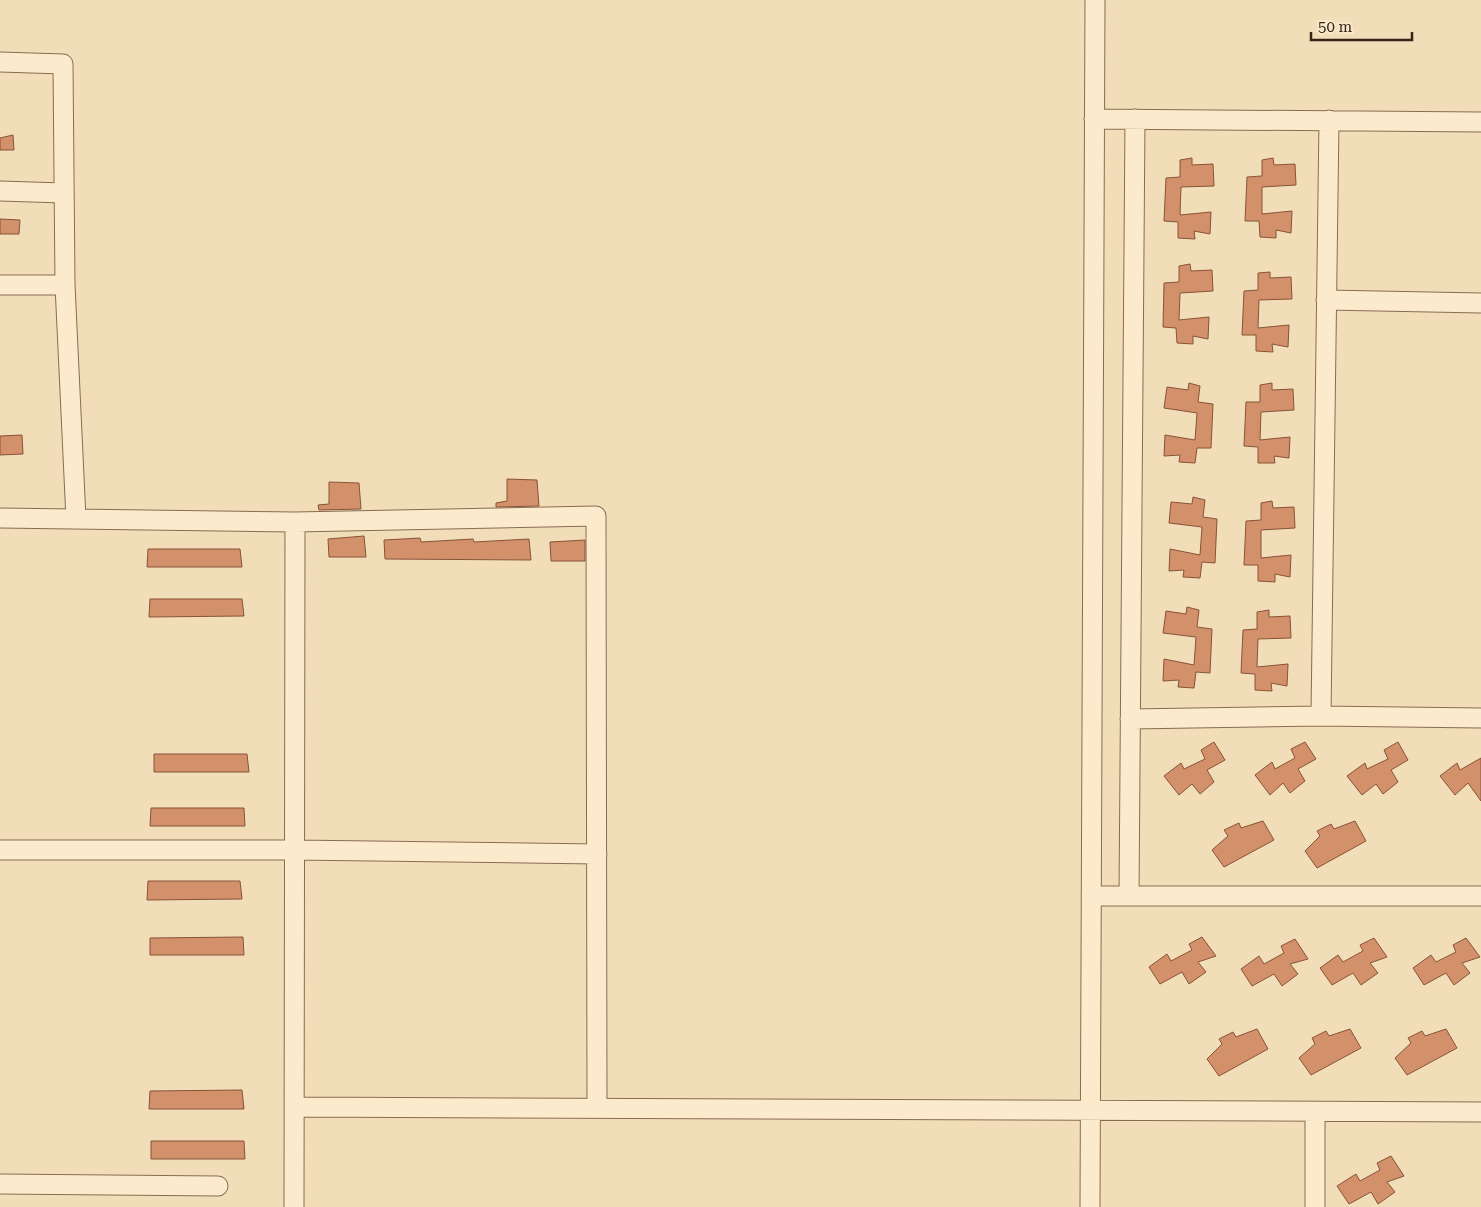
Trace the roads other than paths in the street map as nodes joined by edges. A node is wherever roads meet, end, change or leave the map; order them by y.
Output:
1 (1092, 4) edge
2 (0, 62) edge
3 (1094, 119) junction
4 (1135, 119) junction
5 (1329, 120) junction
6 (1481, 122) edge
7 (0, 191) edge
8 (63, 193) junction
9 (0, 285) edge
10 (65, 285) junction
11 (1326, 300) junction
12 (1481, 303) edge
13 (0, 518) edge
14 (76, 519) junction
15 (295, 522) junction
16 (1321, 716) junction
17 (1481, 718) edge
18 (1130, 719) junction
19 (0, 850) edge
20 (294, 850) junction
21 (597, 854) junction
22 (1091, 896) junction
23 (1129, 896) junction
24 (1481, 896) edge
25 (294, 1107) junction
26 (597, 1108) junction
27 (1090, 1111) junction
28 (1315, 1112) junction
29 (1481, 1112) edge
30 (0, 1184) edge
31 (218, 1186) dead end
32 (294, 1207) edge
33 (1090, 1207) edge
34 (1314, 1207) edge

1 - 3 street
2 - 8 street
3 - 4 street
3 - 22 street
4 - 5 street
4 - 18 street
5 - 6 street
5 - 11 street
7 - 8 street
8 - 10 street
9 - 10 street
10 - 14 street
11 - 12 street
11 - 16 street
13 - 14 street
14 - 15 street
15 - 20 street
15 - 21 street
16 - 17 street
16 - 18 street
18 - 23 street
19 - 20 street
20 - 21 street
20 - 25 street
21 - 26 street
22 - 23 street
22 - 27 street
23 - 24 street
25 - 26 street
25 - 32 street
26 - 27 street
27 - 28 street
27 - 33 street
28 - 29 street
28 - 34 street
30 - 31 street

